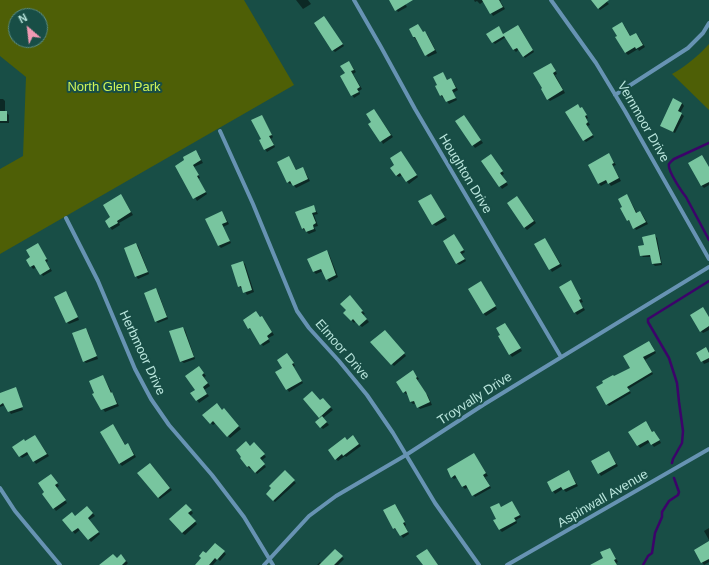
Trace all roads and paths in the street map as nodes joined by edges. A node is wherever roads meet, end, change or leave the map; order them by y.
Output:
1 (354, 0) edge
2 (551, 0) edge
3 (709, 23) edge
4 (615, 95) junction
5 (220, 132) dead end
6 (66, 218) dead end
7 (709, 259) edge
8 (709, 267) edge
9 (561, 357) junction
10 (709, 449) edge
11 (406, 455) junction
12 (0, 488) edge
13 (270, 559) junction
14 (60, 565) edge
15 (264, 565) edge
16 (273, 565) edge
17 (479, 565) edge
18 (507, 565) edge

1 - 9 street, Houghton Drive
2 - 4 street, Vernmoor Drive
3 - 4 street
4 - 7 street, Vernmoor Drive
5 - 11 street, Elmoor Drive
6 - 13 street, Herbmoor Drive
8 - 9 street, Troyvally Drive
9 - 11 street, Troyvally Drive
10 - 18 street, Aspinwall Avenue
11 - 13 street, Troyvally Drive
11 - 17 street, Elmoor Drive
12 - 14 street
13 - 15 street, Troyvally Drive
13 - 16 street, Herbmoor Drive

